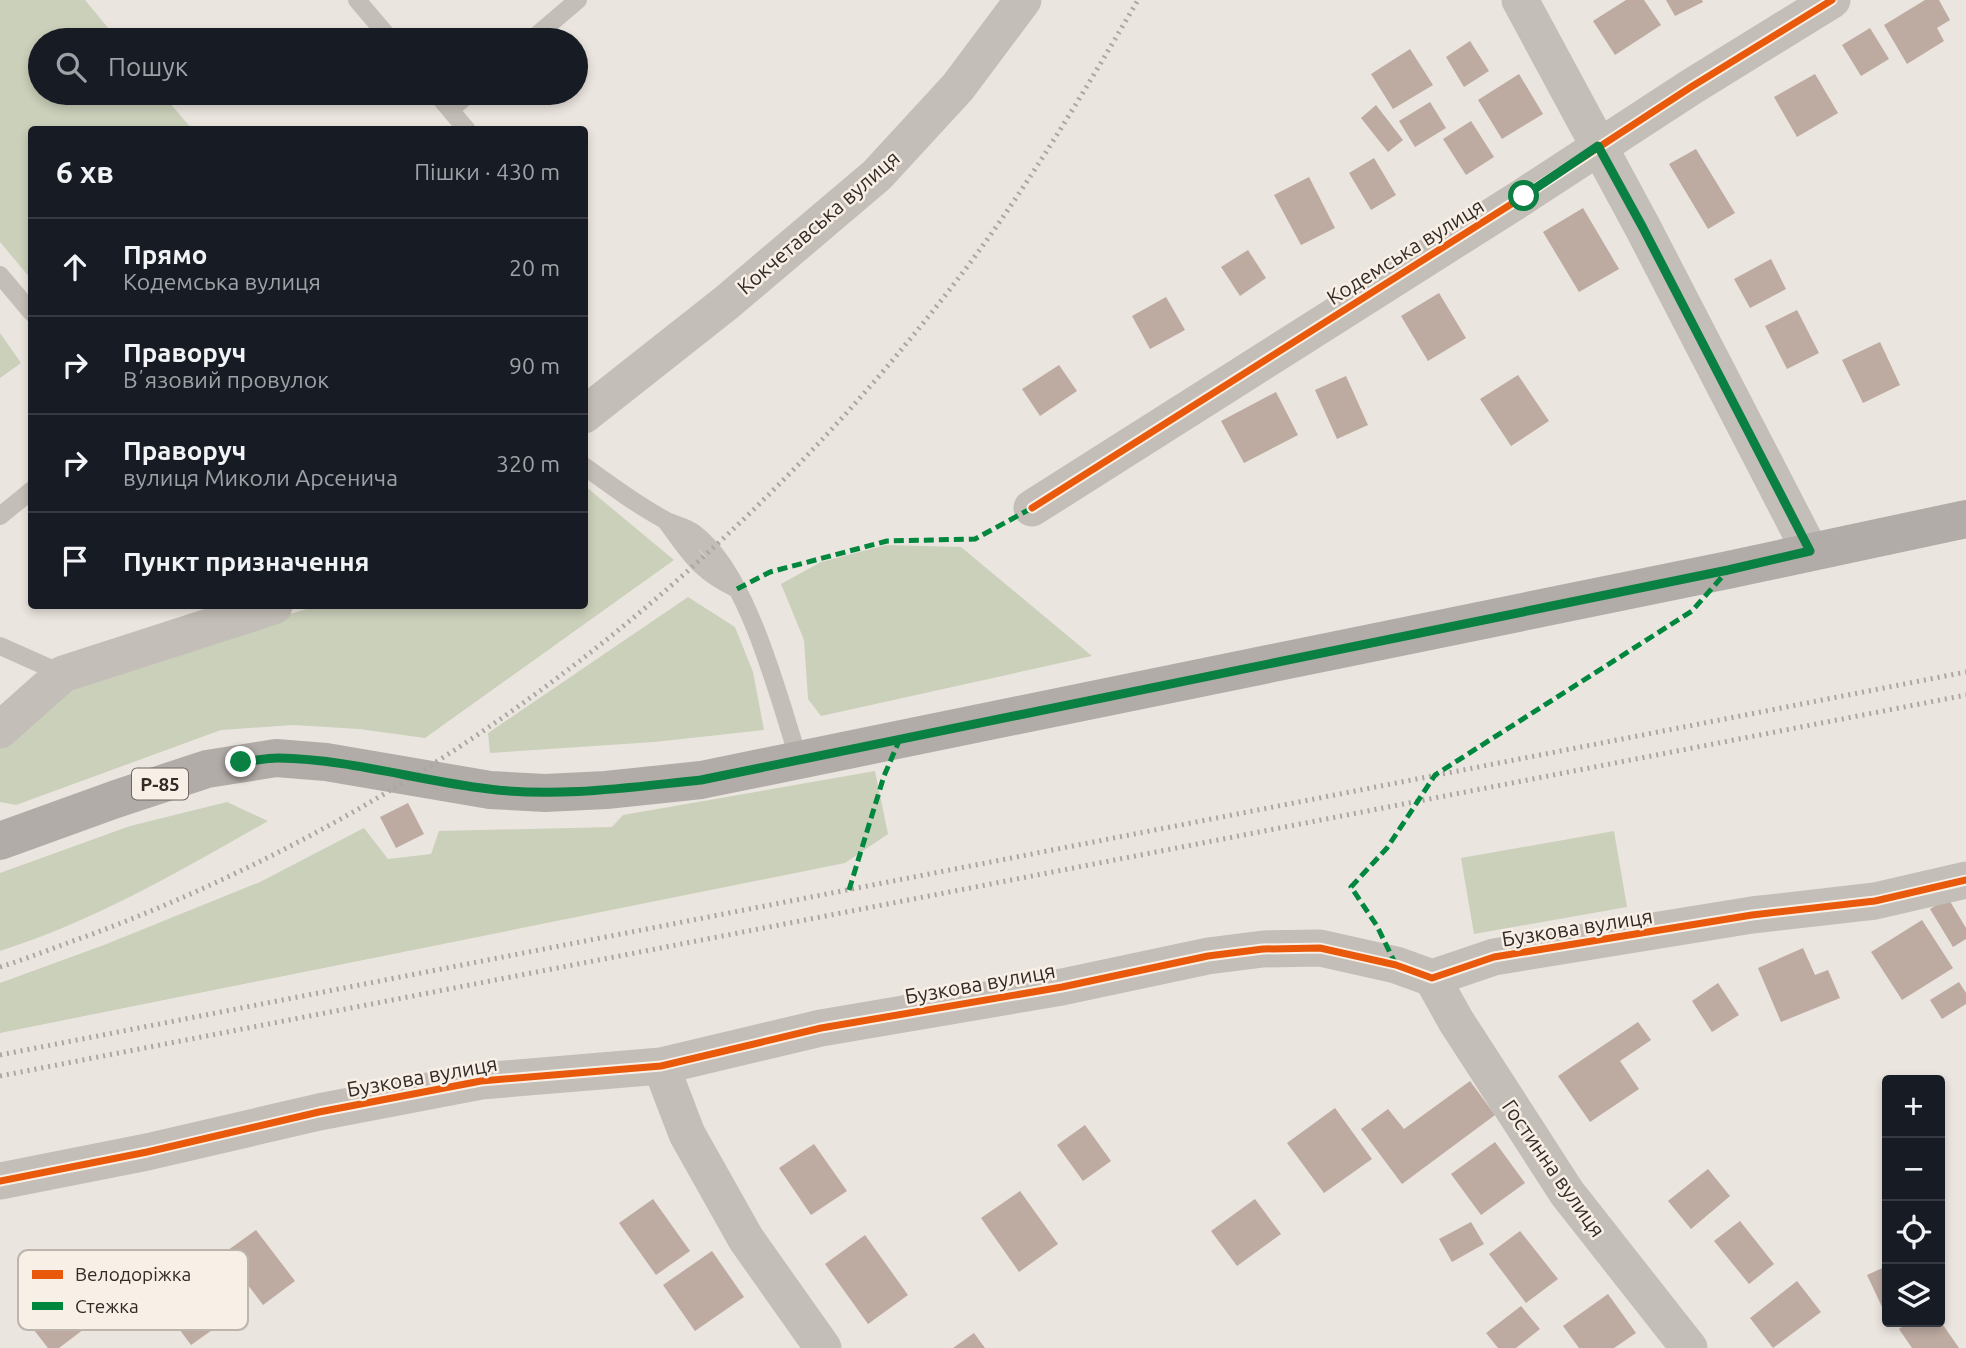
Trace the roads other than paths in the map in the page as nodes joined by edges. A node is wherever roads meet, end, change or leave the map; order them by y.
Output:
1 (357, 0) edge
2 (578, 0) edge
3 (1023, 0) edge
4 (1520, 0) edge
5 (1832, 0) edge
6 (381, 28) edge
7 (545, 28) edge
8 (446, 105) edge
9 (456, 105) edge
10 (450, 110) junction
11 (464, 126) edge
12 (1598, 146) junction
13 (0, 275) edge
14 (28, 308) edge
15 (588, 412) edge
16 (588, 469) edge
17 (28, 493) edge
18 (1032, 508) dead end
19 (0, 516) edge
20 (1966, 519) edge
21 (1810, 551) junction
22 (255, 609) edge
23 (212, 616) edge
24 (0, 646) edge
25 (63, 674) junction
26 (0, 730) edge
27 (799, 760) junction
28 (0, 841) edge
29 (1966, 880) edge
30 (1432, 978) junction
31 (662, 1066) junction
32 (0, 1181) edge
33 (823, 1348) edge
34 (1689, 1348) edge

1 - 6 lane
2 - 7 lane
3 - 15 street, Кокчетавська вулиця
4 - 12 street
5 - 12 street, Кодемська вулиця
8 - 10 lane
9 - 10 lane
10 - 11 lane
12 - 18 street, Кодемська вулиця
12 - 21 street
13 - 14 lane
16 - 27 lane
17 - 19 lane
20 - 21 main road, Р-85
21 - 27 main road, Р-85
22 - 23 street
23 - 25 street
24 - 25 lane
25 - 26 street
27 - 28 main road, Р-85
29 - 30 street, Бузкова вулиця
30 - 31 street, Бузкова вулиця
30 - 34 street, Гостинна вулиця
31 - 32 street, Бузкова вулиця
31 - 33 street

